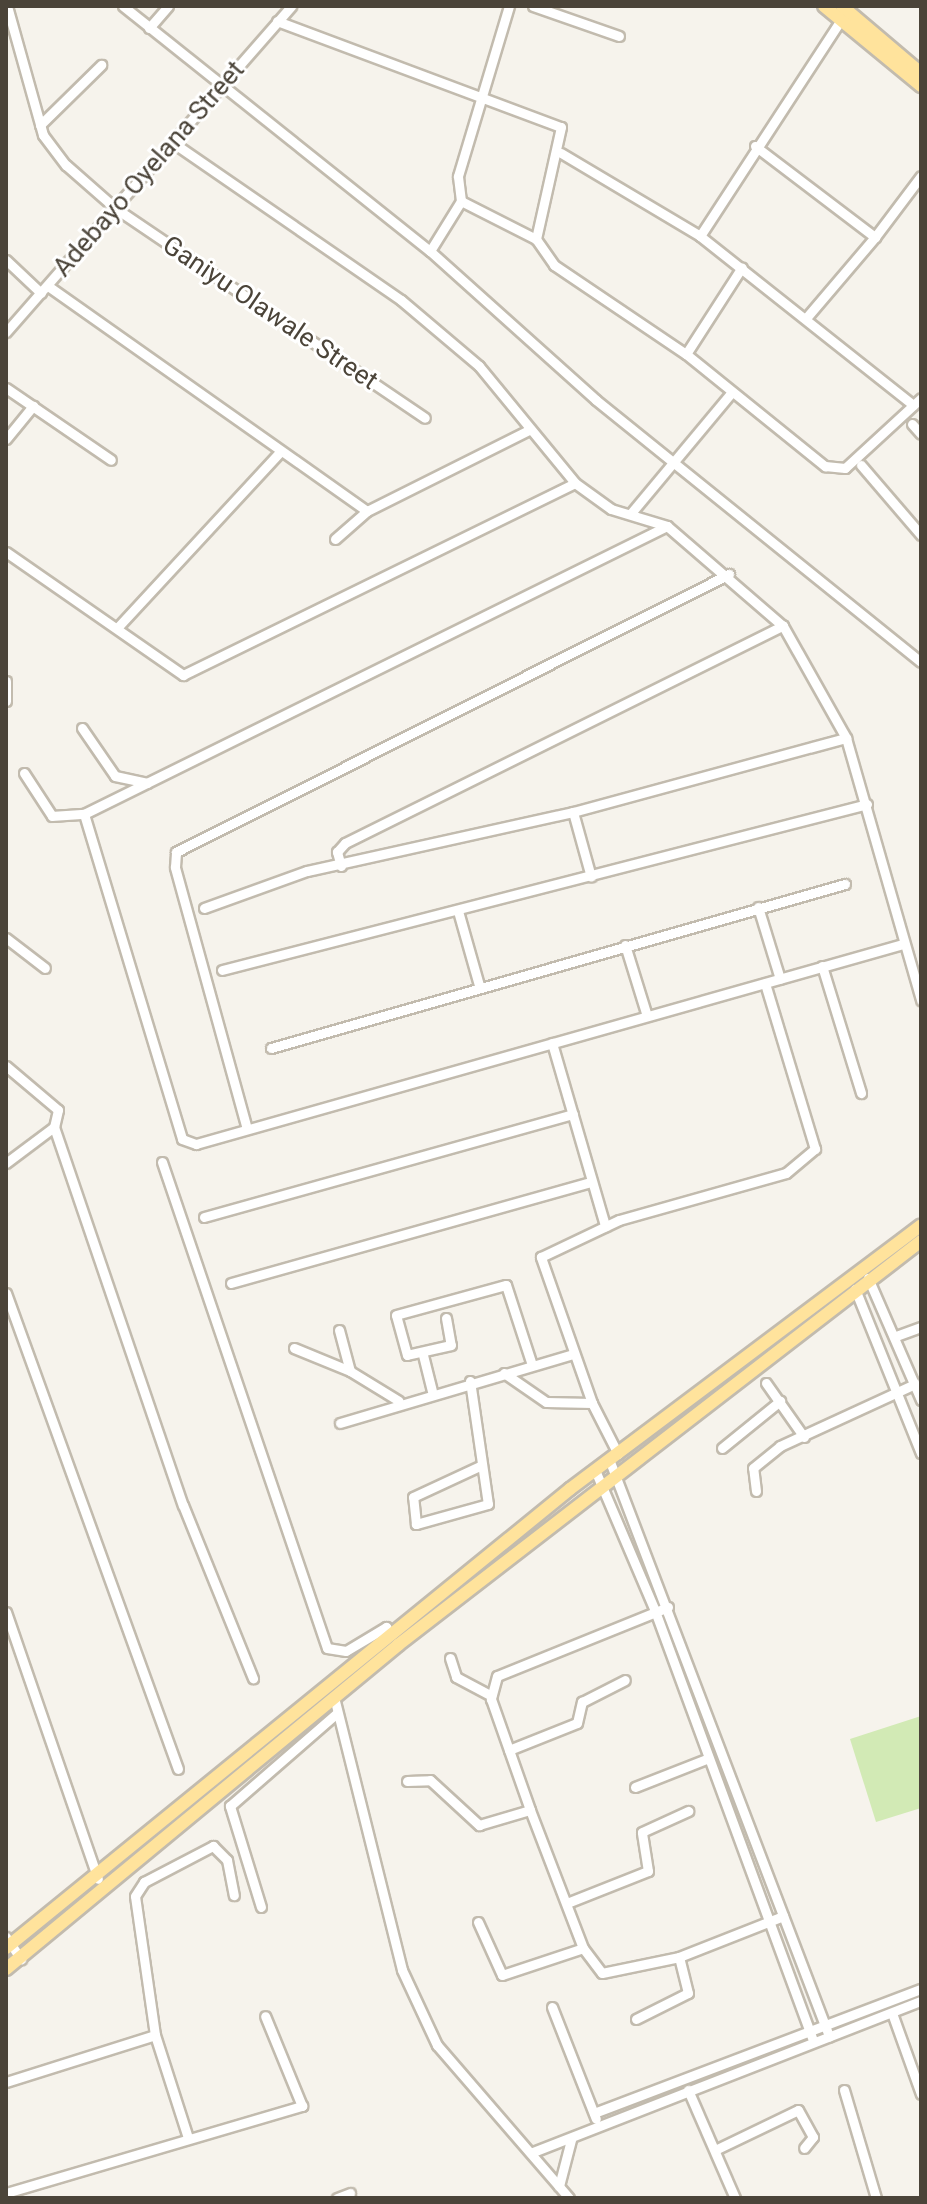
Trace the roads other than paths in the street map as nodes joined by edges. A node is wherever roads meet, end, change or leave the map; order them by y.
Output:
1 (7, 6) edge
2 (123, 6) edge
3 (168, 6) edge
4 (291, 6) edge
5 (509, 6) edge
6 (533, 6) edge
7 (824, 6) edge
8 (847, 11) edge
9 (277, 21) junction
10 (149, 28) junction
11 (619, 36) dead end
12 (101, 65) dead end
13 (921, 73) edge
14 (219, 85) junction
15 (921, 86) edge
16 (482, 96) junction
17 (40, 125) junction
18 (172, 142) junction
19 (755, 146) junction
20 (561, 153) junction
21 (921, 176) edge
22 (461, 201) junction
23 (115, 208) junction
24 (700, 236) junction
25 (875, 237) junction
26 (536, 239) junction
27 (430, 251) junction
28 (6, 260) edge
29 (742, 267) junction
30 (45, 289) junction
31 (807, 317) junction
32 (6, 332) edge
33 (686, 354) junction
34 (6, 388) edge
35 (732, 392) junction
36 (917, 402) edge
37 (33, 406) junction
38 (425, 418) dead end
39 (912, 424) dead end
40 (529, 430) junction
41 (921, 434) edge
42 (6, 439) edge
43 (281, 451) junction
44 (669, 459) junction
45 (111, 460) dead end
46 (861, 465) dead end
47 (575, 483) junction
48 (367, 511) junction
49 (632, 512) junction
50 (667, 526) junction
51 (921, 535) edge
52 (335, 539) dead end
53 (6, 552) edge
54 (729, 574) junction
55 (783, 626) junction
56 (117, 628) junction
57 (921, 662) edge
58 (6, 681) edge
59 (6, 701) edge
60 (82, 728) dead end
61 (846, 738) junction
62 (24, 773) dead end
63 (150, 783) junction
64 (867, 804) junction
65 (573, 812) junction
66 (84, 814) junction
67 (341, 866) junction
68 (591, 877) junction
69 (845, 884) dead end
70 (758, 907) junction
71 (204, 908) dead end
72 (458, 911) junction
73 (6, 938) edge
74 (903, 944) junction
75 (625, 945) junction
76 (822, 966) junction
77 (45, 968) dead end
78 (222, 970) dead end
79 (780, 979) junction
80 (765, 983) junction
81 (479, 985) junction
82 (920, 994) edge
83 (647, 1016) junction
84 (552, 1043) junction
85 (271, 1048) dead end
86 (6, 1066) edge
87 (861, 1093) dead end
88 (573, 1114) junction
89 (54, 1127) junction
90 (247, 1129) junction
91 (162, 1162) dead end
92 (6, 1163) edge
93 (591, 1182) junction
94 (204, 1217) dead end
95 (921, 1225) edge
96 (605, 1226) junction
97 (921, 1241) edge
98 (868, 1278) junction
99 (231, 1283) dead end
100 (855, 1289) junction
101 (6, 1293) edge
102 (446, 1318) dead end
103 (921, 1327) edge
104 (339, 1330) dead end
105 (896, 1336) junction
106 (294, 1348) dead end
107 (573, 1354) junction
108 (423, 1355) junction
109 (532, 1365) junction
110 (350, 1371) junction
111 (504, 1373) junction
112 (470, 1381) junction
113 (766, 1383) dead end
114 (432, 1391) junction
115 (899, 1392) junction
116 (919, 1392) edge
117 (399, 1401) junction
118 (780, 1401) junction
119 (592, 1403) junction
120 (340, 1423) dead end
121 (804, 1437) junction
122 (722, 1448) dead end
123 (921, 1453) edge
124 (614, 1457) junction
125 (482, 1465) junction
126 (595, 1470) junction
127 (617, 1476) junction
128 (602, 1488) junction
129 (756, 1491) dead end
130 (668, 1607) junction
131 (655, 1611) junction
132 (6, 1612) edge
133 (390, 1633) junction
134 (450, 1658) dead end
135 (253, 1678) dead end
136 (625, 1680) dead end
137 (491, 1696) junction
138 (334, 1697) junction
139 (336, 1714) junction
140 (509, 1750) junction
141 (709, 1758) junction
142 (178, 1769) dead end
143 (407, 1781) dead end
144 (635, 1787) dead end
145 (530, 1810) junction
146 (688, 1811) dead end
147 (98, 1879) junction
148 (234, 1895) dead end
149 (567, 1903) junction
150 (261, 1907) dead end
151 (783, 1916) junction
152 (770, 1921) junction
153 (478, 1922) dead end
154 (8, 1943) edge
155 (583, 1948) junction
156 (679, 1957) junction
157 (21, 1959) junction
158 (6, 1969) edge
159 (921, 1989) edge
160 (921, 2001) edge
161 (552, 2007) dead end
162 (892, 2013) junction
163 (265, 2016) dead end
164 (636, 2019) dead end
165 (828, 2031) junction
166 (155, 2035) junction
167 (812, 2038) junction
168 (6, 2082) edge
169 (688, 2090) junction
170 (844, 2090) dead end
171 (921, 2094) edge
172 (594, 2113) junction
173 (598, 2126) junction
174 (188, 2138) junction
175 (571, 2140) junction
176 (804, 2148) dead end
177 (715, 2150) junction
178 (533, 2152) junction
179 (559, 2186) junction
180 (6, 2193) edge
181 (350, 2193) dead end
182 (337, 2198) edge
183 (569, 2198) edge
184 (735, 2198) edge
185 (876, 2198) edge

1 - 17 street, Ganiyu Olawale Street
2 - 10 street
3 - 10 street
4 - 9 street, Adebayo Oyelana Street
5 - 16 street
6 - 11 street
7 - 8 main road
8 - 13 main road
8 - 15 main road
8 - 19 street
9 - 14 street, Adebayo Oyelana Street
9 - 16 street
10 - 14 street
12 - 17 street
14 - 18 street, Adebayo Oyelana Street
14 - 27 street
16 - 20 street
16 - 22 street
17 - 23 street, Ganiyu Olawale Street
18 - 23 street, Adebayo Oyelana Street
18 - 40 street
19 - 24 street
19 - 25 street
20 - 24 street
20 - 26 street
21 - 25 street
22 - 26 street
22 - 27 street
23 - 30 street, Adebayo Oyelana Street
23 - 38 street, Ganiyu Olawale Street
24 - 29 street
25 - 31 street
26 - 33 street
27 - 44 street
28 - 30 street
29 - 31 street
29 - 33 street
30 - 32 street, Adebayo Oyelana Street
30 - 43 street
31 - 36 street
33 - 35 street
34 - 37 street
35 - 36 street
35 - 44 street
37 - 42 street
37 - 45 street
39 - 41 street
40 - 47 street
40 - 48 street
43 - 48 street
43 - 56 street
44 - 49 street
44 - 57 street
46 - 51 street
47 - 49 street
47 - 56 street
48 - 52 street
49 - 50 street
50 - 54 street
50 - 63 street
53 - 56 street
54 - 55 street
54 - 90 street
55 - 61 street
55 - 67 street
58 - 59 street
60 - 63 street
61 - 64 street
61 - 65 street
62 - 66 street
63 - 66 street
64 - 68 street
64 - 74 street
65 - 67 street
65 - 68 street
66 - 90 street
67 - 71 street
68 - 72 street
69 - 70 street
70 - 75 street
70 - 79 street
72 - 78 street
72 - 81 street
73 - 77 street
74 - 76 street
74 - 82 street
75 - 81 street
75 - 83 street
76 - 79 street
76 - 87 street
79 - 80 street
80 - 83 street
80 - 96 street
81 - 85 street
83 - 84 street
84 - 88 street
84 - 90 street
86 - 89 street
88 - 93 street
88 - 94 street
89 - 92 street
89 - 135 street
91 - 133 street
93 - 96 street
93 - 99 street
95 - 124 main road
96 - 107 street
97 - 98 main road
98 - 100 main road
98 - 105 street
100 - 115 street
100 - 127 main road
101 - 142 street
102 - 108 street
103 - 105 street
104 - 110 street
105 - 116 street
106 - 110 street
107 - 109 street
107 - 119 street
108 - 109 street
108 - 114 street
109 - 111 street
110 - 117 street
111 - 112 street
111 - 119 street
112 - 114 street
112 - 125 street
113 - 118 street
114 - 117 street
115 - 116 street
115 - 121 street
115 - 123 street
117 - 120 street
118 - 121 street
118 - 122 street
119 - 124 street
121 - 129 street
124 - 126 main road
124 - 127 street
125 - 125 street
126 - 128 street
126 - 133 main road
127 - 128 main road
127 - 130 street
128 - 131 street
128 - 138 main road
130 - 131 street
130 - 151 street
131 - 137 street
131 - 141 street
132 - 147 street
133 - 147 main road
134 - 137 street
136 - 140 street
137 - 140 street
138 - 139 street
138 - 157 main road
139 - 150 street
139 - 178 street
140 - 145 street
141 - 144 street
141 - 152 street
143 - 145 street
145 - 149 street
146 - 149 street
147 - 154 main road
148 - 166 street
149 - 155 street
151 - 152 street
151 - 165 street
152 - 156 street
152 - 167 street
153 - 155 street
154 - 157 street
155 - 156 street
156 - 164 street
157 - 158 main road
159 - 165 street
160 - 162 street
161 - 172 street
162 - 165 street
162 - 171 street
163 - 174 street
165 - 167 street
166 - 168 street
166 - 174 street
167 - 169 street
167 - 172 street
169 - 173 street
169 - 177 street
170 - 185 street
172 - 173 street
173 - 175 street
174 - 180 street
175 - 178 street
175 - 179 street
176 - 177 street
177 - 184 street
178 - 179 street
179 - 183 street
181 - 182 street

